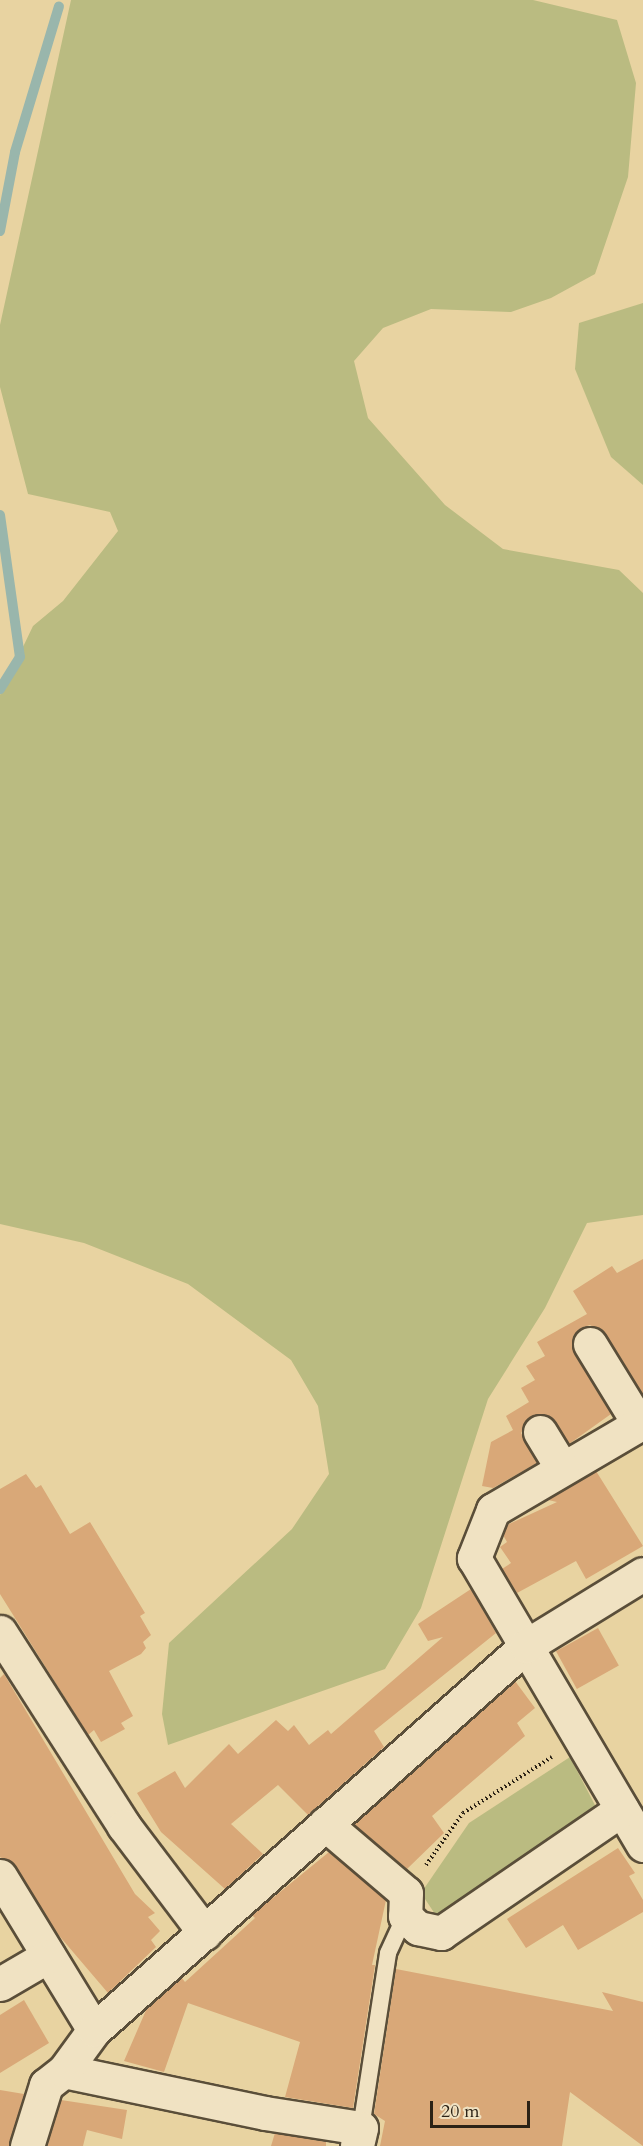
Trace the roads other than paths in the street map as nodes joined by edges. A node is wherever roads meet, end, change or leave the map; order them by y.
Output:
1 (590, 1344) dead end
2 (641, 1423) edge
3 (540, 1432) dead end
4 (562, 1468) junction
5 (643, 1574) edge
6 (0, 1632) edge
7 (526, 1646) junction
8 (622, 1809) junction
9 (325, 1824) junction
10 (643, 1845) edge
11 (0, 1876) edge
12 (405, 1905) junction
13 (205, 1933) junction
14 (48, 1956) junction
15 (0, 1984) edge
16 (94, 2030) junction
17 (64, 2071) junction
18 (359, 2137) edge
19 (27, 2146) edge

1 - 2 street
2 - 4 street
3 - 4 street
4 - 7 street
5 - 7 street
6 - 13 street
7 - 8 street
7 - 9 street
8 - 10 street
8 - 12 street
9 - 12 street
9 - 13 street
11 - 14 street
12 - 18 lane
13 - 16 street
14 - 15 street
14 - 16 street
16 - 17 street
17 - 18 street
17 - 19 street

